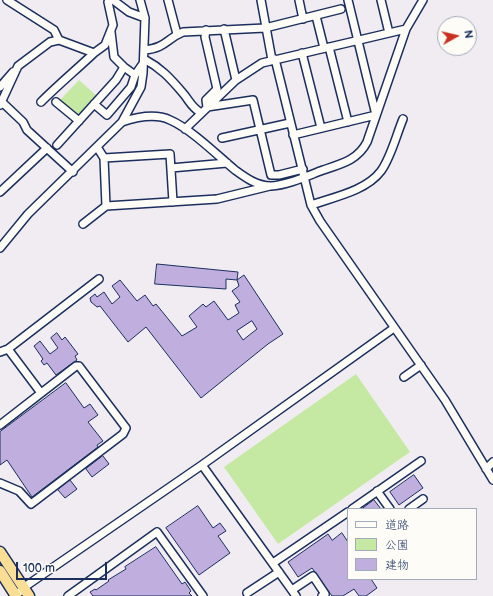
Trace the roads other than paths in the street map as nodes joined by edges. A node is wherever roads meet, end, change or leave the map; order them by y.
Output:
1 (7, 0) edge
2 (109, 0) edge
3 (113, 0) edge
4 (168, 0) edge
5 (261, 0) edge
6 (299, 0) edge
7 (348, 0) edge
8 (381, 0) edge
9 (414, 0) edge
10 (423, 0) edge
11 (140, 1) edge
12 (341, 9) dead end
13 (417, 10) junction
14 (316, 16) junction
15 (145, 18) junction
16 (303, 18) junction
17 (265, 28) junction
18 (224, 29) junction
19 (406, 29) junction
20 (206, 30) junction
21 (111, 32) junction
22 (389, 33) junction
23 (177, 34) junction
24 (59, 40) junction
25 (358, 40) junction
26 (327, 48) junction
27 (144, 50) junction
28 (94, 53) junction
29 (302, 53) junction
30 (273, 60) junction
31 (144, 61) junction
32 (18, 66) junction
33 (124, 67) junction
34 (135, 75) junction
35 (236, 80) junction
36 (0, 87) edge
37 (41, 102) dead end
38 (56, 102) dead end
39 (1, 104) edge
40 (94, 104) junction
41 (207, 107) junction
42 (201, 113) junction
43 (376, 115) junction
44 (403, 120) dead end
45 (79, 121) junction
46 (122, 122) junction
47 (290, 122) junction
48 (348, 122) junction
49 (321, 128) junction
50 (185, 129) junction
51 (260, 130) junction
52 (293, 135) junction
53 (222, 138) dead end
54 (58, 145) dead end
55 (97, 147) junction
56 (47, 148) junction
57 (104, 158) junction
58 (227, 163) junction
59 (171, 168) junction
60 (303, 169) junction
61 (73, 172) junction
62 (305, 177) junction
63 (270, 186) junction
64 (0, 192) edge
65 (173, 202) junction
66 (312, 205) junction
67 (106, 206) junction
68 (83, 224) dead end
69 (0, 248) edge
70 (99, 279) dead end
71 (394, 328) junction
72 (8, 349) junction
73 (0, 352) edge
74 (420, 365) junction
75 (404, 377) dead end
76 (41, 393) junction
77 (0, 425) edge
78 (421, 461) dead end
79 (493, 462) edge
80 (202, 465) junction
81 (486, 469) junction
82 (493, 480) edge
83 (0, 483) edge
84 (377, 491) junction
85 (423, 499) dead end
86 (353, 508) edge
87 (389, 508) edge
88 (410, 508) edge
89 (347, 513) edge
90 (0, 552) edge
91 (273, 563) junction
92 (0, 571) edge
93 (279, 572) junction
94 (26, 592) edge
95 (247, 593) dead end
96 (294, 593) edge
97 (16, 596) edge
98 (68, 596) edge
99 (203, 596) edge
100 (322, 596) edge

1 - 24 street
2 - 21 street
3 - 15 street
4 - 23 street
5 - 17 street
6 - 16 street
7 - 25 street
8 - 22 street
9 - 13 street
10 - 13 street
11 - 15 street
12 - 14 street
13 - 19 street
14 - 16 street
14 - 26 street
15 - 27 street
16 - 17 street
17 - 18 street
17 - 30 street
18 - 20 street
18 - 35 street
19 - 22 street
19 - 43 street
20 - 23 street
20 - 41 street
21 - 28 street
21 - 33 street
22 - 25 street
23 - 27 street
24 - 28 street
24 - 32 street
25 - 26 street
25 - 43 street
26 - 29 street
26 - 48 street
27 - 31 street
28 - 37 street
29 - 30 street
29 - 49 street
30 - 35 street
30 - 47 street
31 - 34 street
31 - 42 street
31 - 46 street
32 - 36 street
32 - 39 street
33 - 34 street
33 - 40 street
34 - 40 street
35 - 41 street
38 - 45 street
39 - 56 street
40 - 45 street
41 - 42 street
41 - 51 street
42 - 50 street
43 - 48 street
43 - 62 street
44 - 66 street
45 - 54 street
46 - 50 street
46 - 55 street
47 - 51 street
47 - 52 street
48 - 49 street
49 - 52 street
50 - 58 street
51 - 53 street
51 - 60 street
52 - 60 street
55 - 57 street
55 - 61 street
56 - 61 street
56 - 64 street
57 - 59 street
57 - 67 street
58 - 59 street
58 - 63 street
59 - 65 street
60 - 62 street
61 - 69 street
62 - 63 street
62 - 66 street
63 - 65 street
65 - 67 street
66 - 71 street
67 - 68 street
70 - 72 street
71 - 74 street
71 - 80 street
72 - 73 street
72 - 76 street
74 - 75 street
74 - 81 street
76 - 77 street
76 - 83 street
78 - 84 street
79 - 81 street
80 - 91 street
80 - 94 street
81 - 82 street
84 - 86 street
84 - 87 street
85 - 88 street
89 - 91 street
90 - 94 highway
91 - 93 street
92 - 97 highway
93 - 95 street
93 - 96 street
94 - 97 street
96 - 100 street
98 - 99 street

